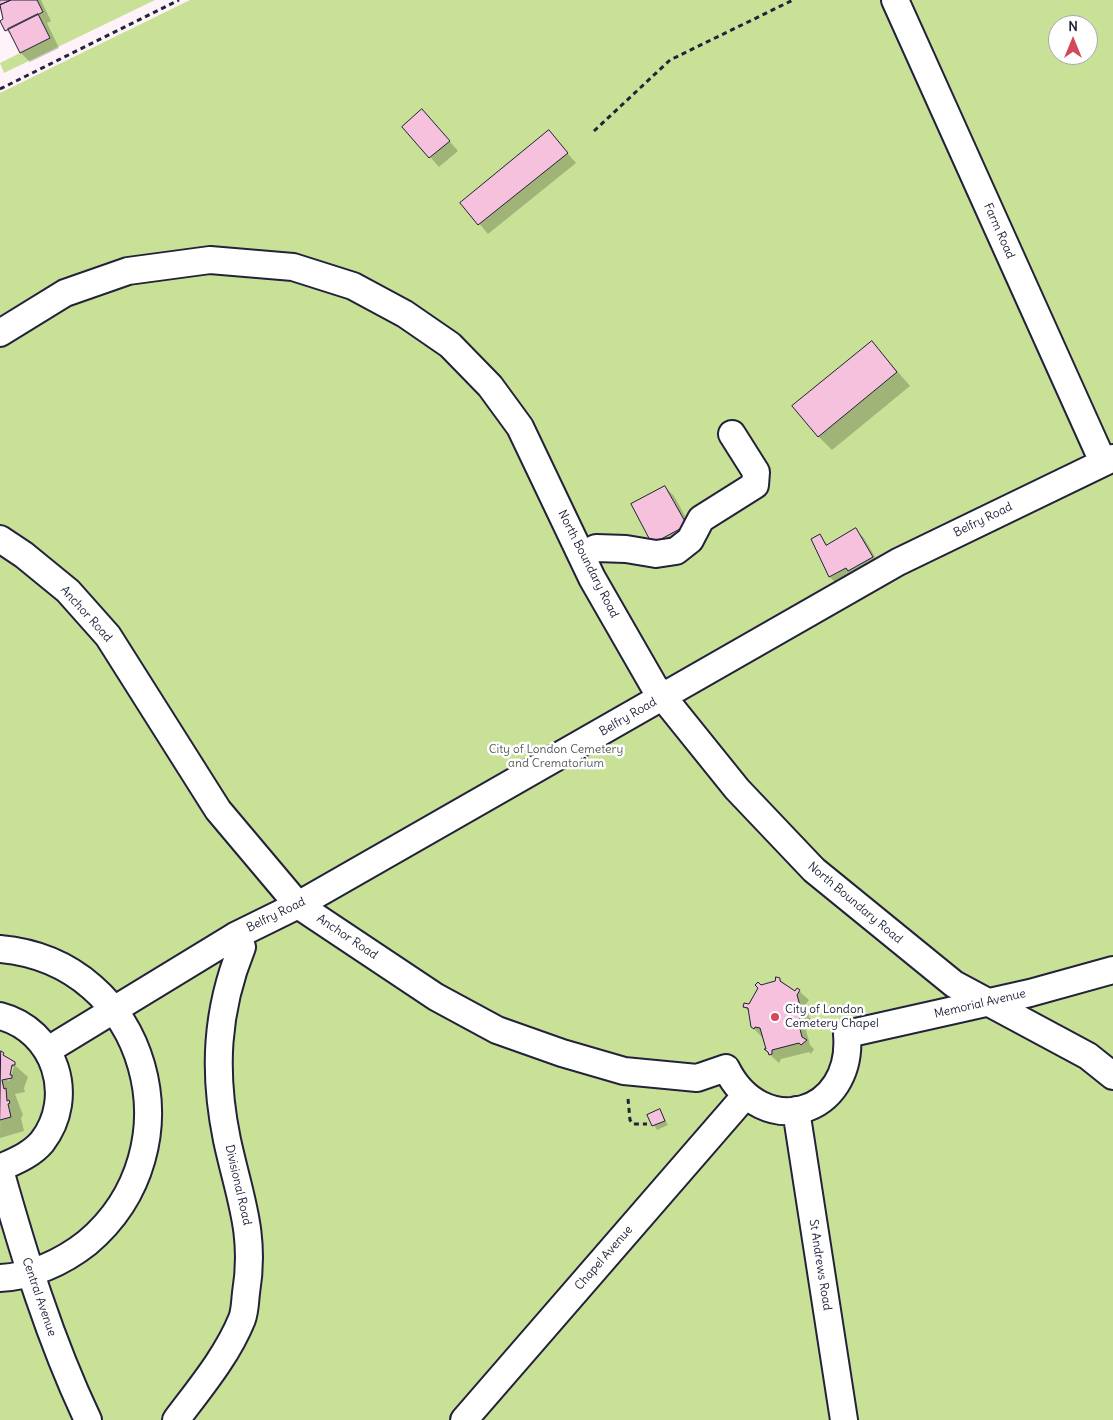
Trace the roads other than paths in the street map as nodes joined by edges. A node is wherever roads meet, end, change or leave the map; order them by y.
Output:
1 (895, 0) edge
2 (0, 333) edge
3 (732, 434) dead end
4 (1108, 460) edge
5 (0, 539) edge
6 (583, 555) junction
7 (663, 697) junction
8 (298, 905) junction
9 (234, 936) junction
10 (0, 949) edge
11 (1113, 970) edge
12 (988, 1003) junction
13 (114, 1011) junction
14 (0, 1016) edge
15 (48, 1050) junction
16 (1113, 1076) edge
17 (745, 1096) junction
18 (796, 1110) junction
19 (0, 1169) edge
20 (29, 1273) junction
21 (0, 1278) edge
22 (88, 1420) edge
23 (176, 1420) edge
24 (464, 1420) edge
25 (844, 1420) edge

1 - 4 lane, Farm Road
2 - 6 lane, North Boundary Road
3 - 6 lane
4 - 7 lane, Belfry Road
5 - 8 lane, Anchor Road
6 - 7 lane, North Boundary Road
7 - 8 lane, Belfry Road
7 - 12 lane, North Boundary Road
8 - 9 lane, Belfry Road
8 - 17 lane, Anchor Road
9 - 13 lane, Belfry Road
9 - 23 lane, Divisional Road
10 - 13 lane
11 - 12 lane, Memorial Avenue
12 - 16 lane, North Boundary Road
12 - 18 lane, Memorial Avenue
13 - 15 lane, Belfry Road
13 - 20 lane
14 - 15 lane
15 - 19 lane
17 - 18 lane
17 - 24 lane, Chapel Avenue
18 - 25 lane, St Andrews Road
19 - 20 lane, Central Avenue
20 - 21 lane
20 - 22 lane, Central Avenue

